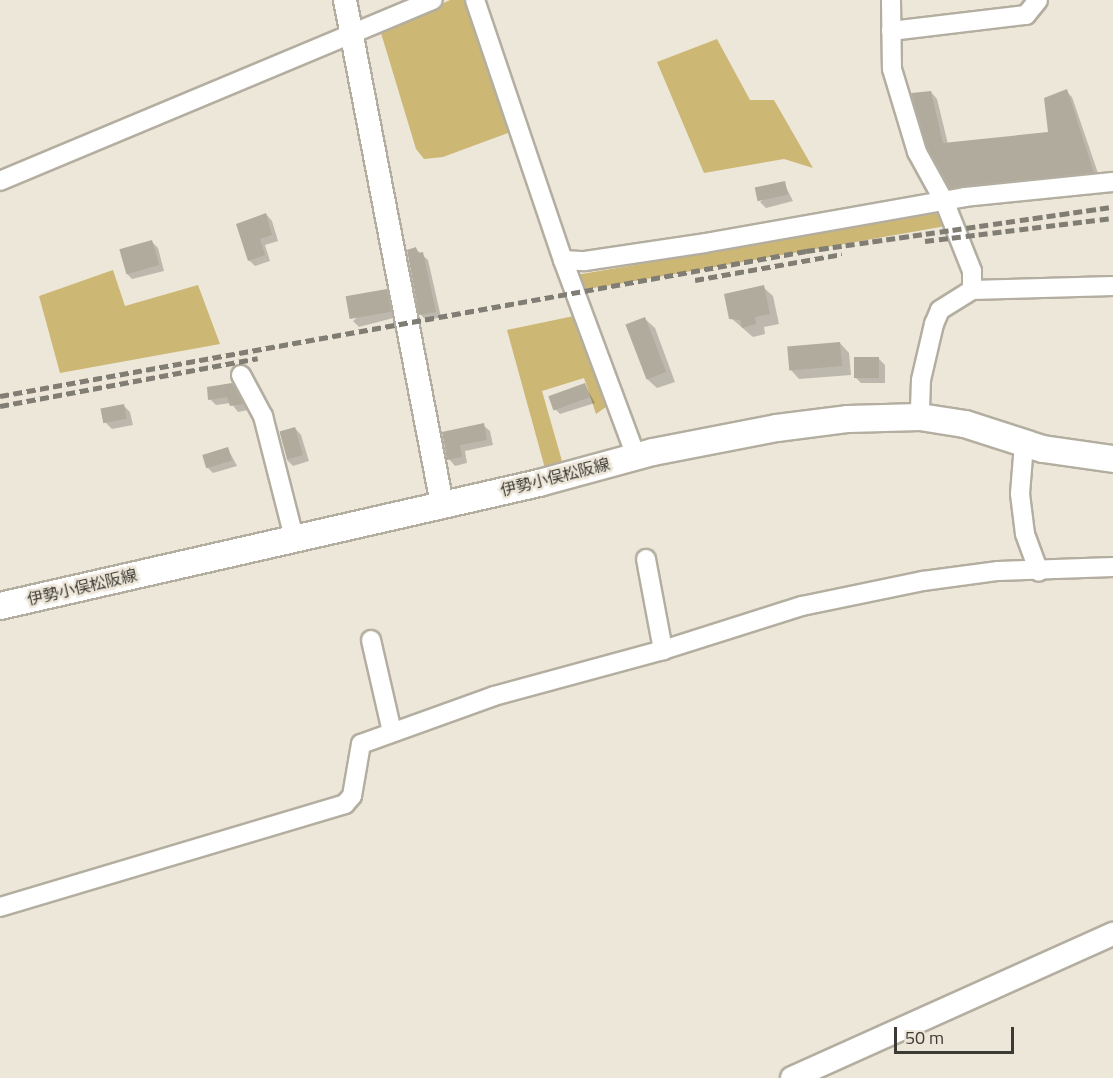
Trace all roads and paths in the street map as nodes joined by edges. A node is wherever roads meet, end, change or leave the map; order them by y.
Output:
1 (345, 0) edge
2 (433, 0) edge
3 (475, 0) edge
4 (891, 0) edge
5 (1038, 0) edge
6 (891, 31) junction
7 (351, 32) junction
8 (0, 181) edge
9 (1113, 182) edge
10 (945, 203) junction
11 (563, 260) junction
12 (1113, 286) edge
13 (972, 290) junction
14 (241, 375) dead end
15 (920, 417) junction
16 (1024, 444) junction
17 (636, 456) junction
18 (1113, 459) edge
19 (442, 504) junction
20 (294, 538) junction
21 (646, 559) dead end
22 (1113, 567) edge
23 (1038, 572) junction
24 (0, 606) edge
25 (371, 640) dead end
26 (663, 650) junction
27 (392, 732) junction
28 (0, 907) edge
29 (1113, 934) edge
30 (792, 1078) edge

1 - 7 street
2 - 7 street
3 - 11 street
4 - 6 street
5 - 6 street
6 - 10 street
7 - 8 street
7 - 19 street
9 - 10 street
10 - 11 street
10 - 13 street
11 - 17 street
12 - 13 street
13 - 15 street
14 - 20 street
15 - 16 main road, 伊勢小俣松阪線
15 - 17 main road, 伊勢小俣松阪線
16 - 18 main road, 伊勢小俣松阪線
16 - 23 street
17 - 19 main road, 伊勢小俣松阪線
19 - 20 main road, 伊勢小俣松阪線
20 - 24 main road, 伊勢小俣松阪線
21 - 26 street
22 - 23 street
23 - 26 street
25 - 27 street
26 - 27 street
27 - 28 street
29 - 30 street

